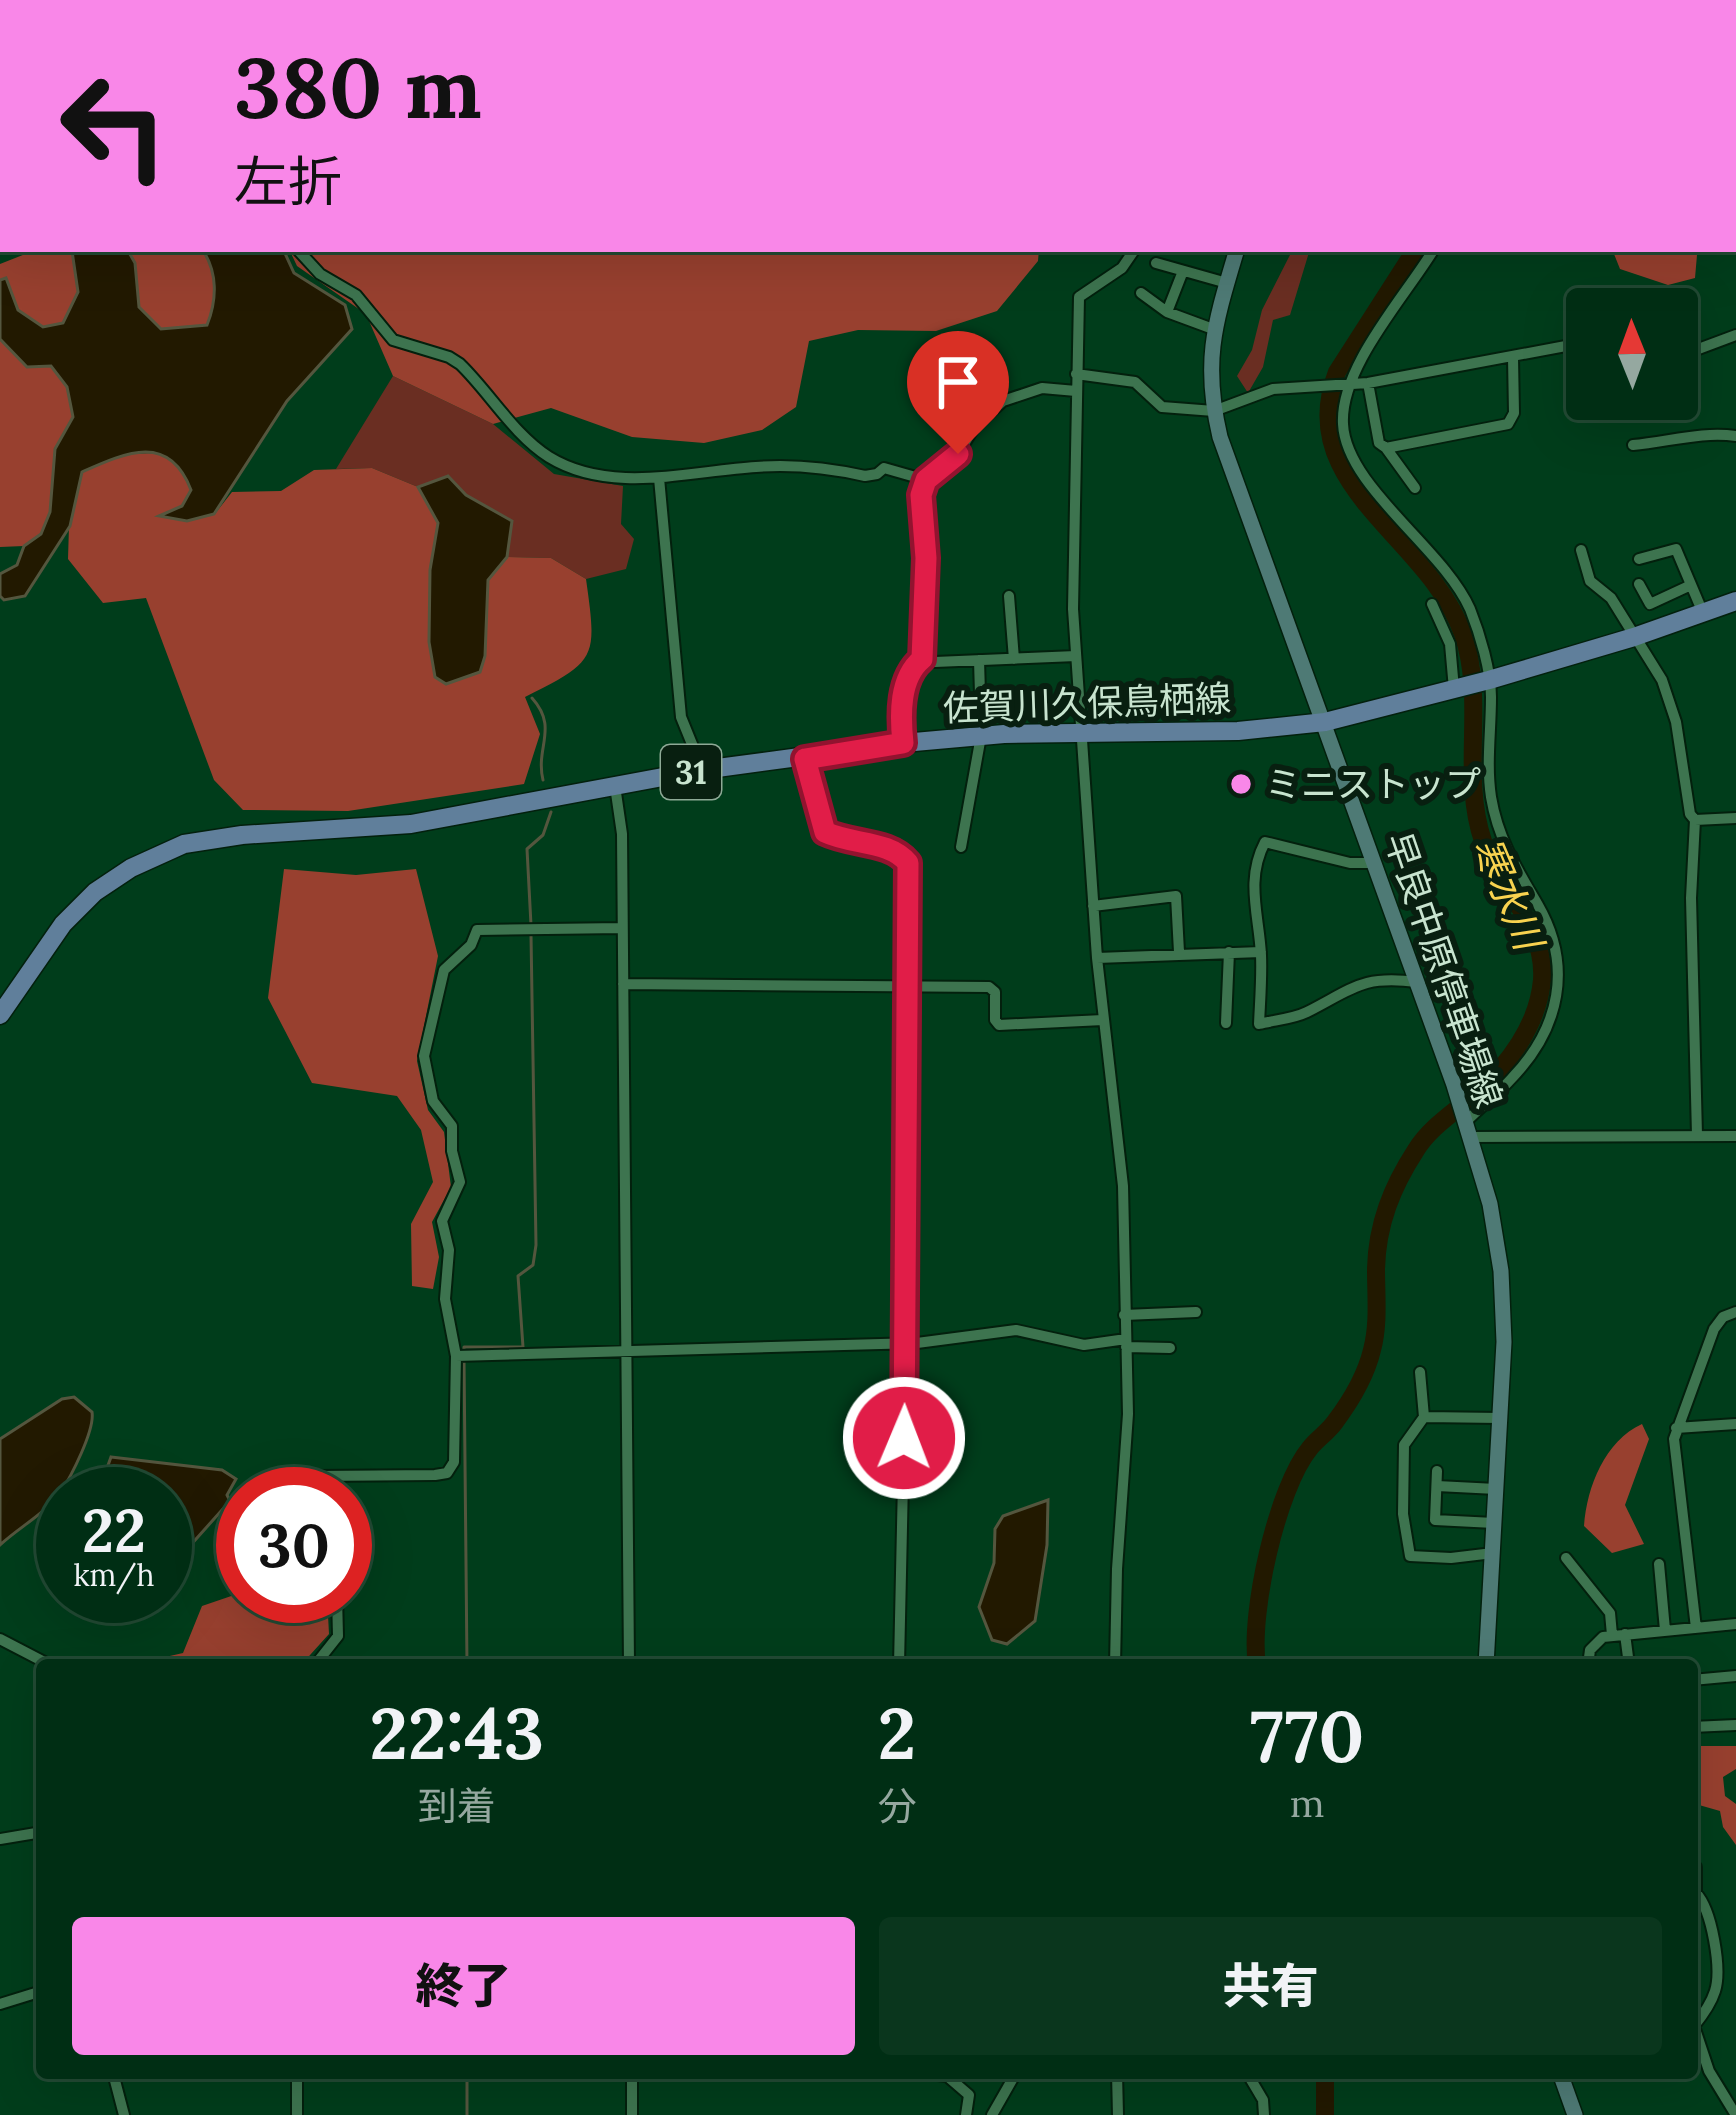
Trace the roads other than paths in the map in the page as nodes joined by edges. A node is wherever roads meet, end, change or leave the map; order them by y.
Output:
1 (301, 252) edge
2 (1134, 252) edge
3 (1236, 252) edge
4 (1432, 252) edge
5 (1156, 263) dead end
6 (1183, 272) junction
7 (1227, 284) junction
8 (1141, 293) dead end
9 (1167, 312) junction
10 (1214, 329) junction
11 (1736, 335) edge
12 (1566, 347) edge
13 (1698, 349) edge
14 (1513, 358) junction
15 (1076, 374) junction
16 (1368, 383) junction
17 (1349, 385) junction
18 (1076, 391) junction
19 (1214, 410) junction
20 (1736, 436) edge
21 (1633, 445) dead end
22 (1387, 448) junction
23 (659, 478) junction
24 (926, 480) junction
25 (1415, 488) dead end
26 (1581, 550) dead end
27 (1639, 559) dead end
28 (1639, 584) dead end
29 (1691, 585) junction
30 (1010, 596) dead end
31 (1736, 602) edge
32 (1432, 604) dead end
33 (1702, 613) junction
34 (1634, 637) junction
35 (1076, 656) junction
36 (1014, 658) junction
37 (922, 659) junction
38 (979, 660) junction
39 (1489, 680) junction
40 (1454, 688) junction
41 (980, 694) dead end
42 (1325, 722) junction
43 (1083, 732) junction
44 (981, 736) junction
45 (903, 743) junction
46 (805, 759) junction
47 (695, 771) junction
48 (615, 786) junction
49 (1736, 818) edge
50 (1695, 820) junction
51 (961, 847) dead end
52 (1375, 862) junction
53 (1093, 906) junction
54 (622, 928) junction
55 (1179, 952) junction
56 (1229, 952) junction
57 (1261, 952) junction
58 (1097, 958) junction
59 (1418, 982) junction
60 (623, 984) junction
61 (907, 986) junction
62 (0, 1015) edge
63 (1103, 1020) junction
64 (1226, 1023) dead end
65 (1468, 1130) junction
66 (1697, 1136) junction
67 (1736, 1136) edge
68 (1196, 1312) dead end
69 (1736, 1312) edge
70 (1124, 1315) junction
71 (906, 1343) junction
72 (1126, 1343) junction
73 (1170, 1348) dead end
74 (625, 1353) junction
75 (455, 1356) junction
76 (1420, 1372) dead end
77 (1424, 1417) junction
78 (1500, 1418) junction
79 (1736, 1424) edge
80 (1676, 1428) junction
81 (1437, 1471) dead end
82 (372, 1474) edge
83 (1437, 1486) junction
84 (1496, 1489) junction
85 (1494, 1523) junction
86 (1492, 1553) junction
87 (1566, 1558) dead end
88 (1659, 1564) dead end
89 (338, 1623) edge
90 (1736, 1624) edge
91 (1696, 1628) junction
92 (1664, 1630) junction
93 (1619, 1634) junction
94 (0, 1640) edge
95 (38, 1659) edge
96 (320, 1659) edge
97 (629, 1659) edge
98 (899, 1659) edge
99 (1115, 1659) edge
100 (1486, 1659) edge
101 (1590, 1659) edge
102 (1627, 1659) edge
103 (1736, 1676) edge
104 (1698, 1679) edge
105 (1736, 1725) edge
106 (1698, 1727) edge
107 (36, 1833) edge
108 (0, 1839) edge
109 (1698, 1892) edge
110 (36, 1993) edge
111 (0, 2004) edge
112 (1698, 2016) edge
113 (1698, 2039) edge
114 (115, 2079) edge
115 (297, 2079) edge
116 (632, 2079) edge
117 (951, 2079) edge
118 (1013, 2079) edge
119 (1117, 2079) edge
120 (1251, 2079) edge
121 (1562, 2079) edge
122 (1734, 2106) edge
123 (124, 2115) edge
124 (297, 2115) edge
125 (632, 2115) edge
126 (966, 2115) edge
127 (992, 2115) edge
128 (1118, 2115) edge
129 (1264, 2115) edge
130 (1575, 2115) edge

1 - 23 street
2 - 15 street
3 - 7 main road, 早良中原停車場線
4 - 17 street
5 - 6 street
6 - 7 street
6 - 9 street
7 - 10 main road, 早良中原停車場線
8 - 9 street
9 - 10 street
10 - 19 main road, 早良中原停車場線
11 - 13 street
12 - 14 street
14 - 16 street
14 - 22 street
15 - 18 street
15 - 19 street
16 - 17 street
16 - 22 street
17 - 19 street
17 - 39 street
18 - 24 street
18 - 35 street
19 - 42 main road, 早良中原停車場線
20 - 21 street
22 - 25 street
23 - 24 street
23 - 47 street
24 - 37 street
26 - 34 street
27 - 29 street
28 - 29 street
29 - 33 street
30 - 36 street
31 - 33 main road, 佐賀川久保鳥栖線 / 31
32 - 40 street
33 - 34 main road, 佐賀川久保鳥栖線 / 31
34 - 39 main road, 佐賀川久保鳥栖線 / 31
34 - 50 street
35 - 36 street
35 - 43 street
36 - 38 street
37 - 38 street
37 - 45 street
38 - 41 street
39 - 40 main road, 佐賀川久保鳥栖線 / 31
39 - 65 street
40 - 42 main road, 佐賀川久保鳥栖線 / 31
42 - 43 main road, 佐賀川久保鳥栖線 / 31
42 - 52 main road, 早良中原停車場線
43 - 44 main road, 佐賀川久保鳥栖線 / 31
43 - 53 street
44 - 45 main road, 佐賀川久保鳥栖線 / 31
44 - 51 street
45 - 46 main road, 佐賀川久保鳥栖線 / 31
46 - 47 main road, 佐賀川久保鳥栖線 / 31
46 - 61 street
47 - 48 main road, 佐賀川久保鳥栖線 / 31
48 - 54 street
48 - 62 main road, 佐賀川久保鳥栖線 / 31
49 - 50 street
50 - 66 street
52 - 57 street
52 - 59 main road, 早良中原停車場線
53 - 55 street
53 - 58 street
54 - 60 street
54 - 75 street
55 - 56 street
55 - 58 street
56 - 57 street
56 - 64 street
57 - 59 street
58 - 63 street
59 - 65 main road, 早良中原停車場線
60 - 61 street
60 - 74 street
61 - 63 street
61 - 71 street
63 - 70 street
65 - 66 street
65 - 78 main road, 早良中原停車場線
66 - 67 street
68 - 70 street
69 - 80 street
70 - 72 street
71 - 72 street
71 - 74 street
71 - 98 street
72 - 73 street
72 - 99 street
74 - 75 street
74 - 97 street
75 - 82 street
76 - 77 street
77 - 78 street
77 - 86 street
78 - 84 main road, 早良中原停車場線
79 - 80 street
80 - 91 street
81 - 83 street
83 - 84 street
83 - 85 street
84 - 85 main road, 早良中原停車場線
85 - 86 main road, 早良中原停車場線
86 - 100 main road, 早良中原停車場線
87 - 93 street
88 - 92 street
89 - 96 street
90 - 91 street
91 - 92 street
92 - 93 street
93 - 101 street
93 - 102 street
94 - 95 street
103 - 104 street
105 - 106 street
107 - 108 street
109 - 112 street
110 - 111 street
113 - 122 street
114 - 123 street
115 - 124 street
116 - 125 street
117 - 126 street
118 - 127 street
119 - 128 street
120 - 129 street
121 - 130 main road

